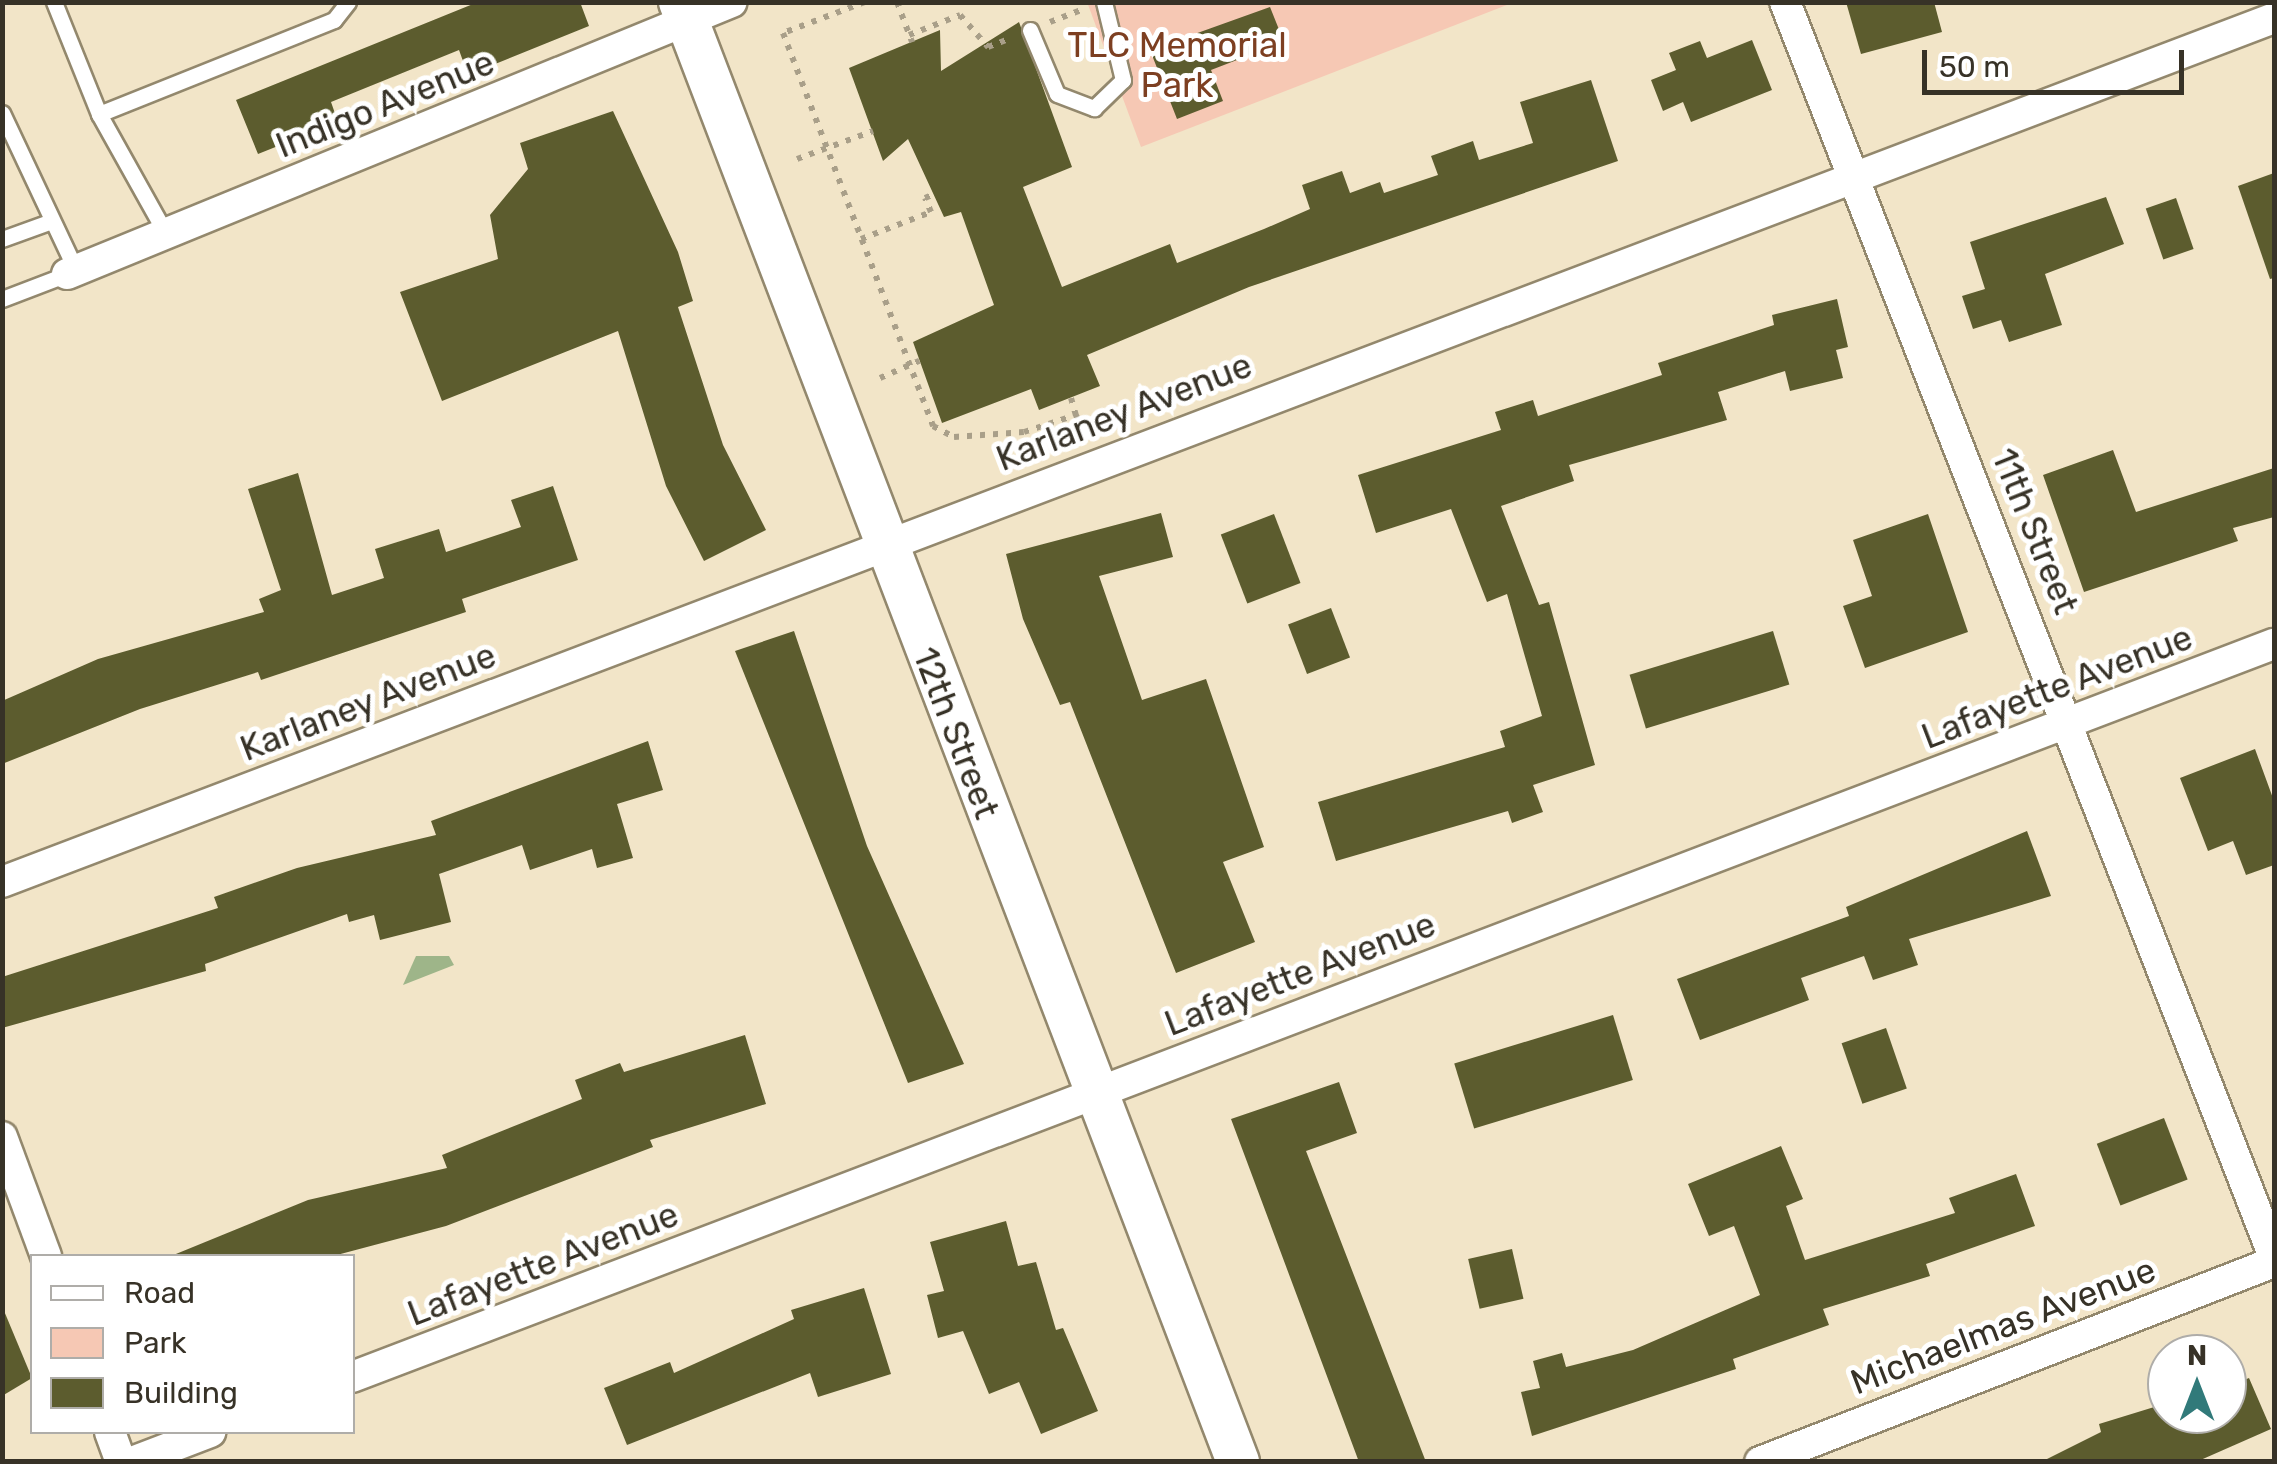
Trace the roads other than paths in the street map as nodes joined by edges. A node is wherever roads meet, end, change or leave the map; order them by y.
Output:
1 (54, 2) edge
2 (348, 2) edge
3 (732, 2) edge
4 (1102, 2) edge
5 (1786, 2) edge
6 (684, 12) edge
7 (2274, 18) edge
8 (1030, 30) road end
9 (2, 113) edge
10 (99, 114) junction
11 (1849, 172) junction
12 (49, 222) junction
13 (166, 234) junction
14 (2, 239) edge
15 (72, 272) junction
16 (2, 300) edge
17 (882, 546) junction
18 (2274, 644) edge
19 (2072, 722) junction
20 (2, 882) edge
21 (1095, 1094) junction
22 (2, 1138) edge
23 (45, 1254) edge
24 (2274, 1260) edge
25 (355, 1376) edge
26 (111, 1434) edge
27 (205, 1434) edge
28 (122, 1462) edge
29 (132, 1462) edge
30 (1238, 1462) edge
31 (1760, 1462) edge

1 - 10 lane
2 - 10 lane
3 - 6 street, Indigo Avenue
4 - 8 lane
5 - 11 street, 11th Street
6 - 13 street, Indigo Avenue
6 - 17 main road, 12th Street
7 - 11 street, Karlaney Avenue
9 - 12 lane
10 - 13 lane
11 - 17 street, Karlaney Avenue
11 - 19 street, 11th Street
12 - 14 lane
12 - 15 lane
13 - 15 street, Indigo Avenue
15 - 16 lane
17 - 20 street, Karlaney Avenue
17 - 21 main road, 12th Street
18 - 19 street, Lafayette Avenue
19 - 21 street, Lafayette Avenue
19 - 24 street, 11th Street
21 - 25 street, Lafayette Avenue
21 - 30 main road, 12th Street
22 - 23 street
24 - 31 street, Michaelmas Avenue
26 - 28 street
27 - 29 street

